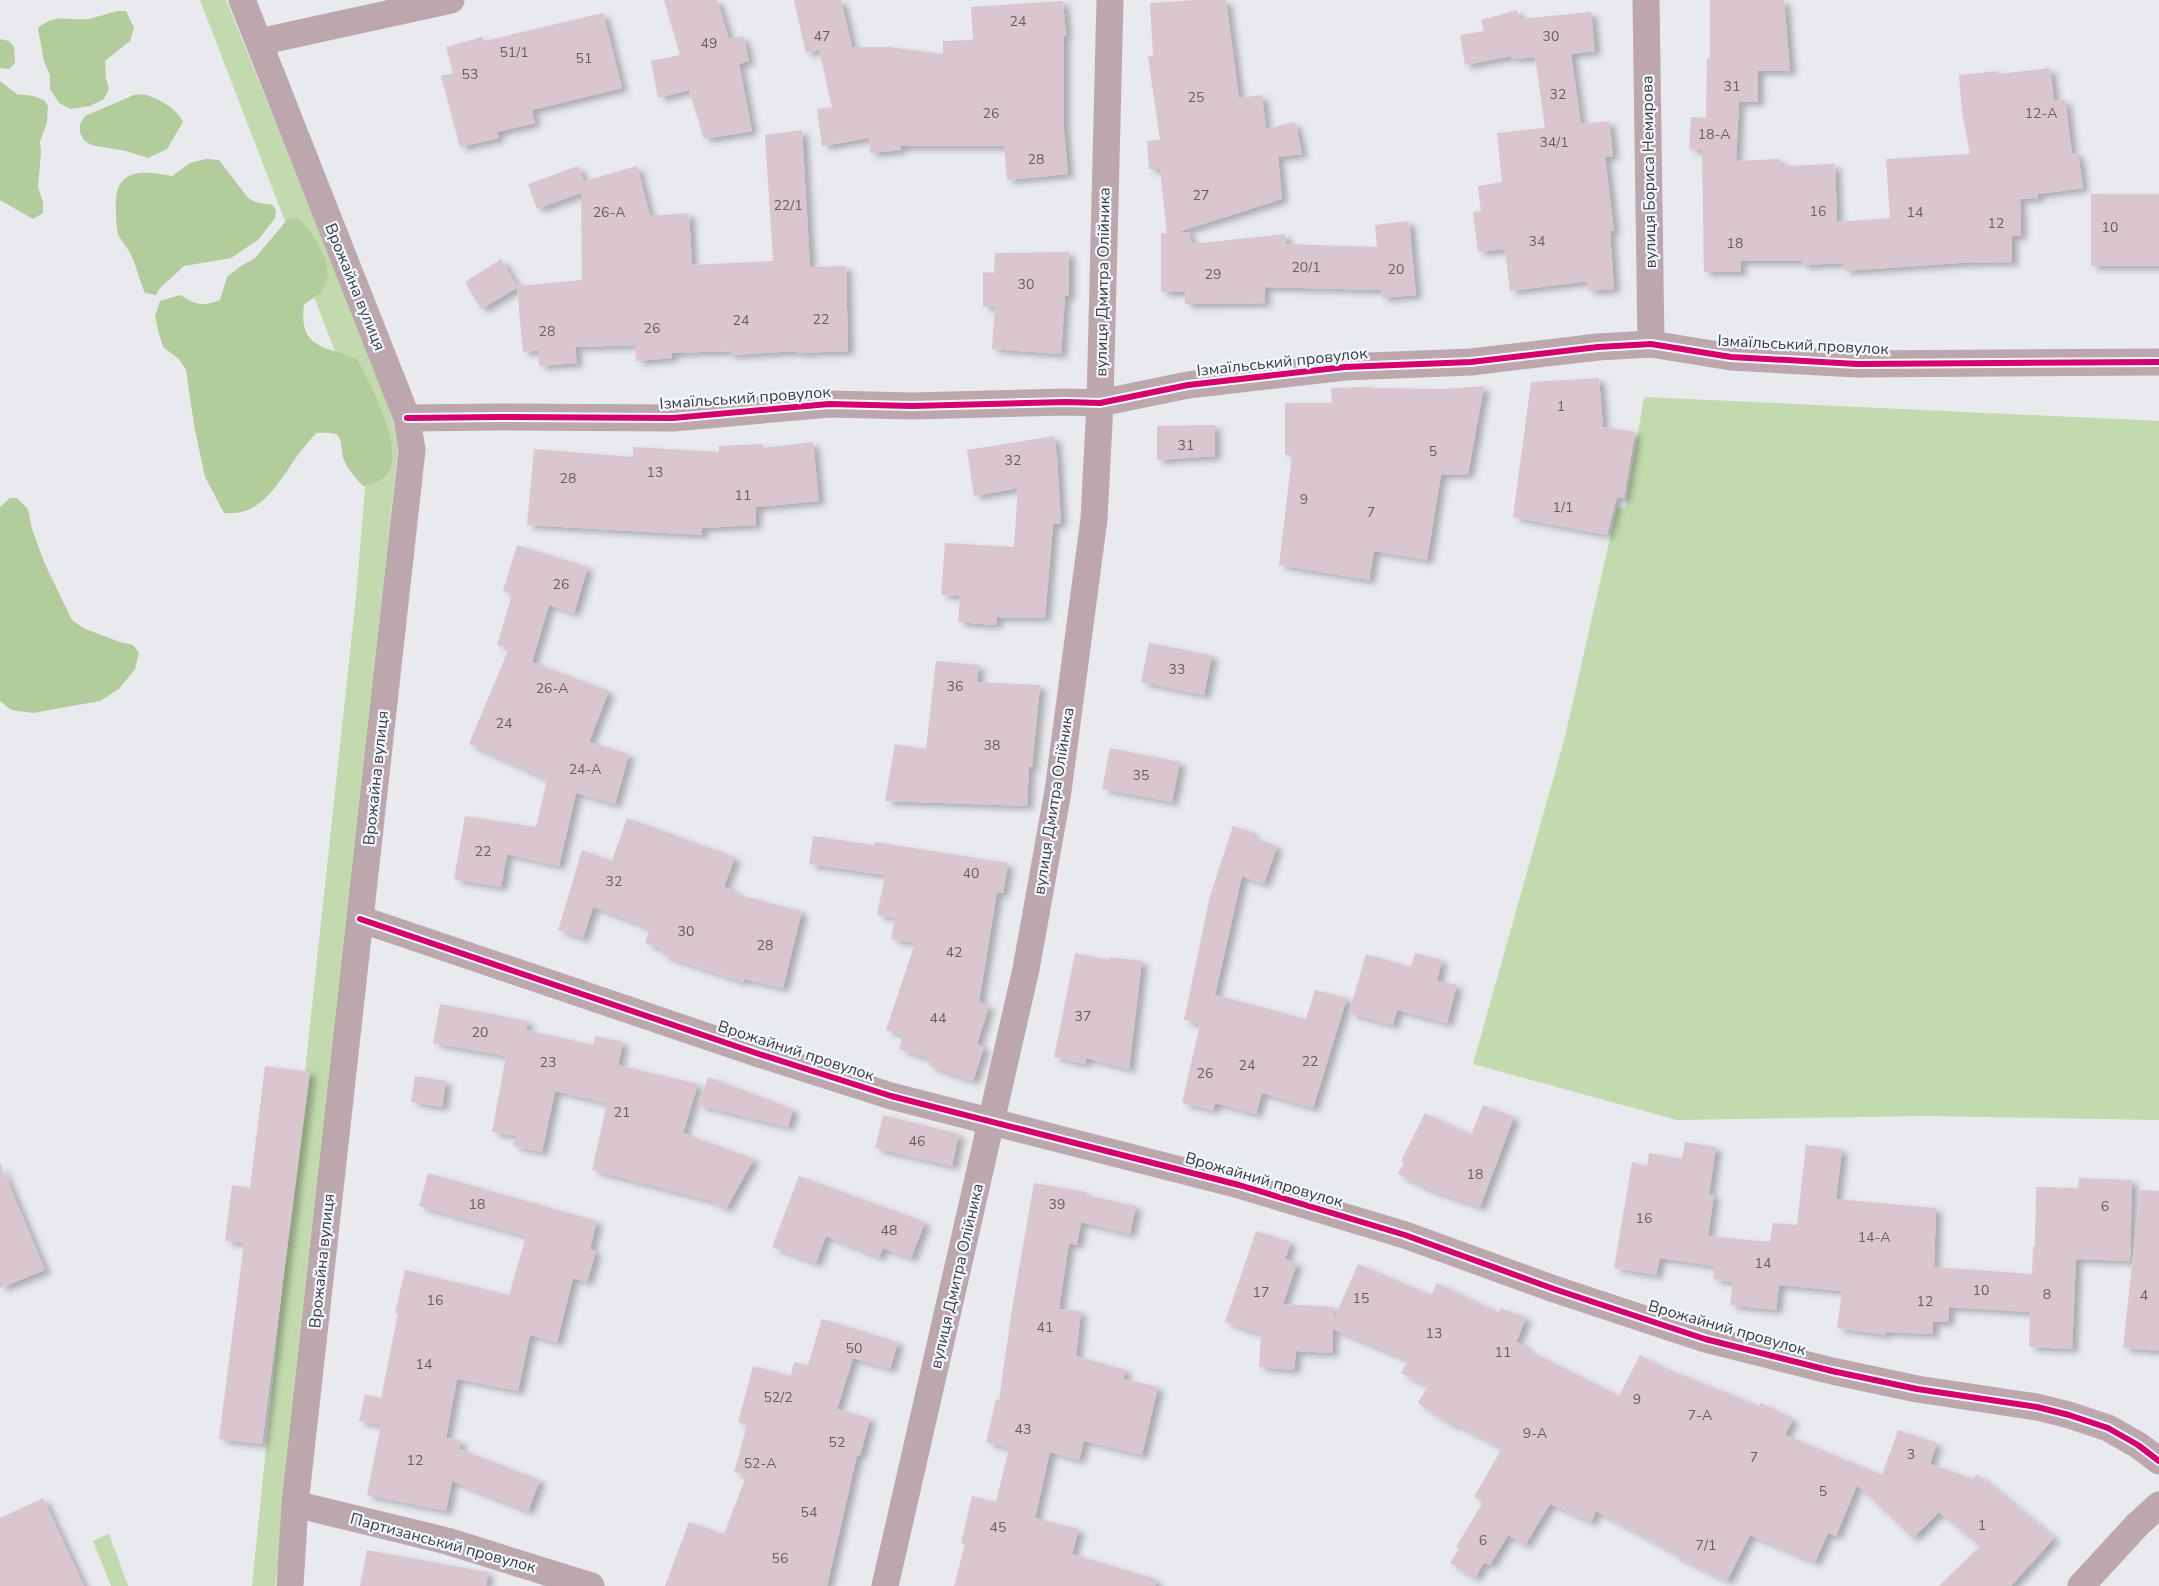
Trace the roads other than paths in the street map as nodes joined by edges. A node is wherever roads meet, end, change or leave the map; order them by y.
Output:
1 (242, 0) edge
2 (451, 0) edge
3 (1110, 0) edge
4 (1646, 0) edge
5 (259, 42) junction
6 (1651, 344) junction
7 (2159, 362) edge
8 (1100, 403) junction
9 (407, 418) junction
10 (360, 919) junction
11 (992, 1122) junction
12 (2159, 1461) edge
13 (295, 1504) junction
14 (2159, 1505) edge
15 (290, 1586) edge
16 (591, 1586) edge
17 (885, 1586) edge
18 (2081, 1586) edge

1 - 5 street, Врожайна вулиця
2 - 5 street
3 - 8 street, вулиця Дмитра Олійника
4 - 6 street, вулиця Бориса Немирова
5 - 9 street, Врожайна вулиця
6 - 7 street, Ізмаїльський провулок
6 - 8 street, Ізмаїльський провулок
8 - 9 street, Ізмаїльський провулок
8 - 11 street, вулиця Дмитра Олійника
9 - 10 street, Врожайна вулиця
10 - 11 street, Врожайний провулок
10 - 13 street, Врожайна вулиця
11 - 12 street, Врожайний провулок
11 - 17 street, вулиця Дмитра Олійника
13 - 15 street, Врожайна вулиця
13 - 16 street, Партизанський провулок
14 - 18 street

